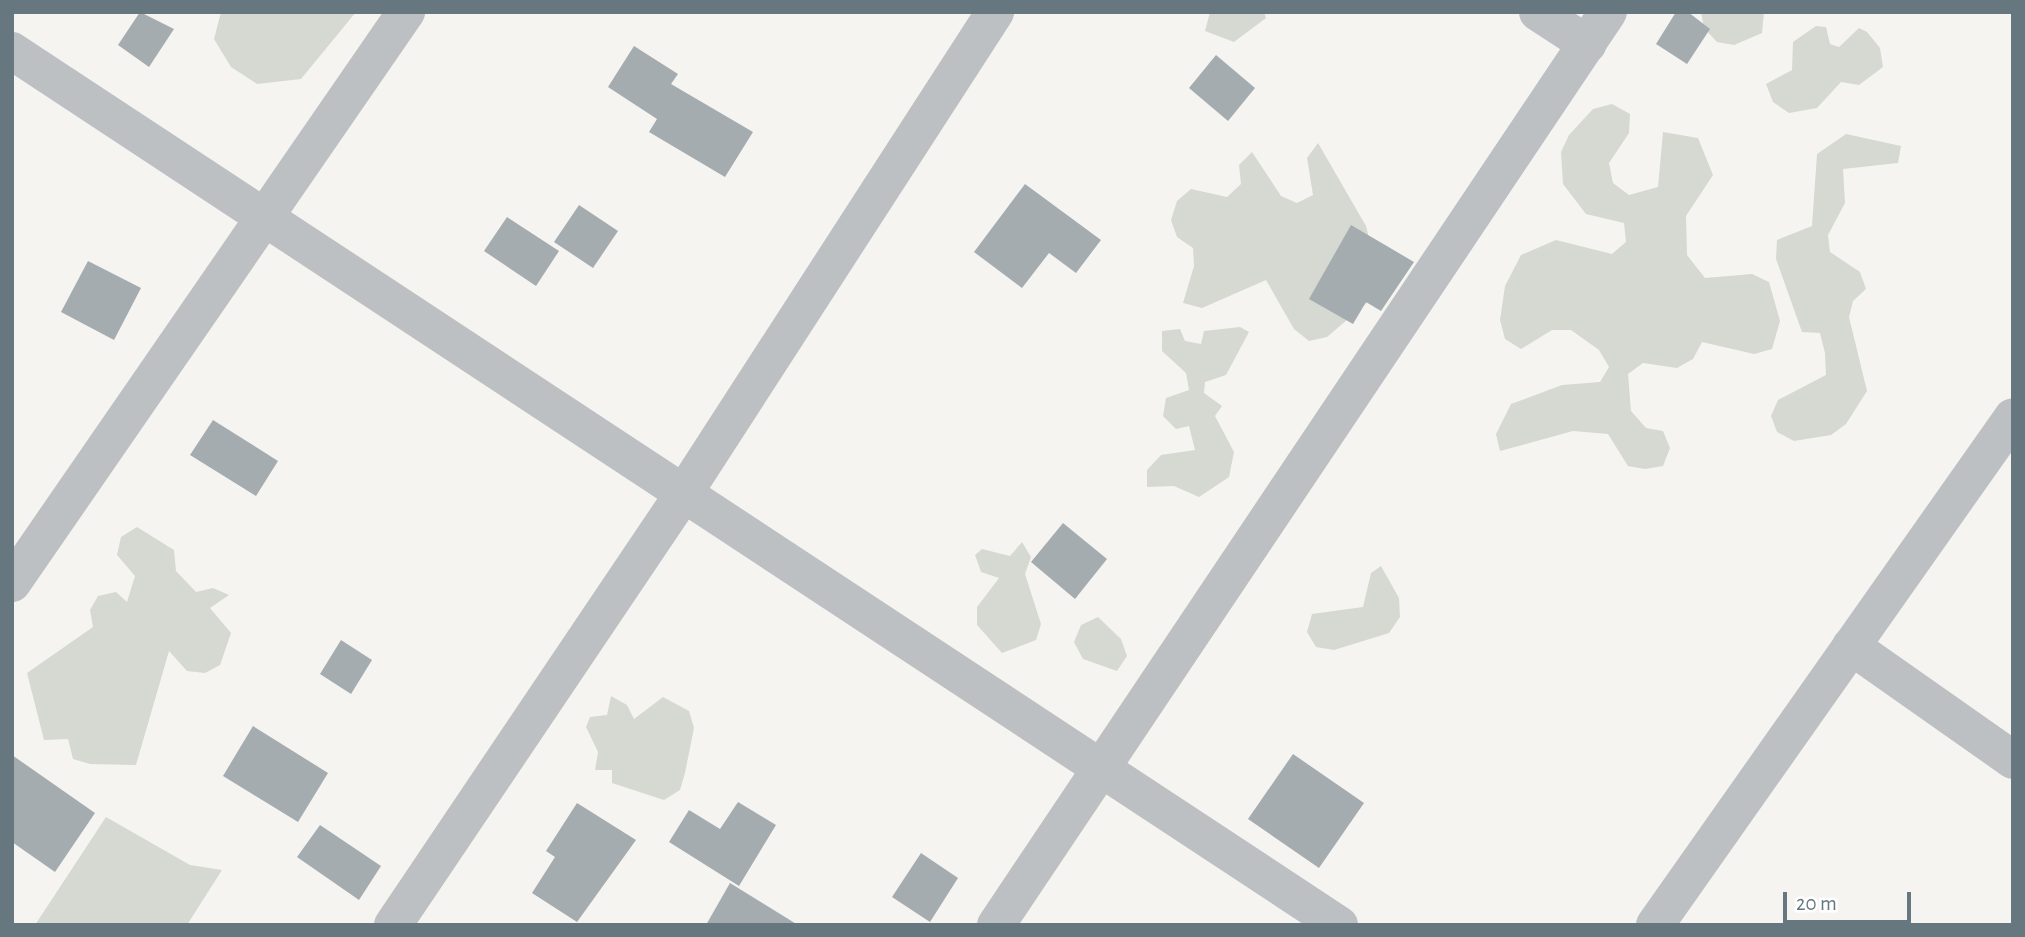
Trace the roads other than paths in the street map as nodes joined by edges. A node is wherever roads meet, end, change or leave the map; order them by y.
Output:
1 (405, 12) edge
2 (995, 12) edge
3 (1538, 12) edge
4 (1608, 12) edge
5 (1587, 44) junction
6 (12, 51) edge
7 (264, 218) junction
8 (2013, 417) edge
9 (684, 493) junction
10 (12, 583) edge
11 (1851, 646) junction
12 (2013, 760) edge
13 (1102, 766) junction
14 (393, 925) edge
15 (996, 925) edge
16 (1339, 925) edge
17 (1655, 925) edge

1 - 7 street
2 - 9 street
3 - 5 street
4 - 5 street
5 - 13 street
6 - 7 street
7 - 9 street
7 - 10 street
8 - 11 street
9 - 13 street
9 - 14 street
11 - 12 street
11 - 17 street
13 - 15 street
13 - 16 street

